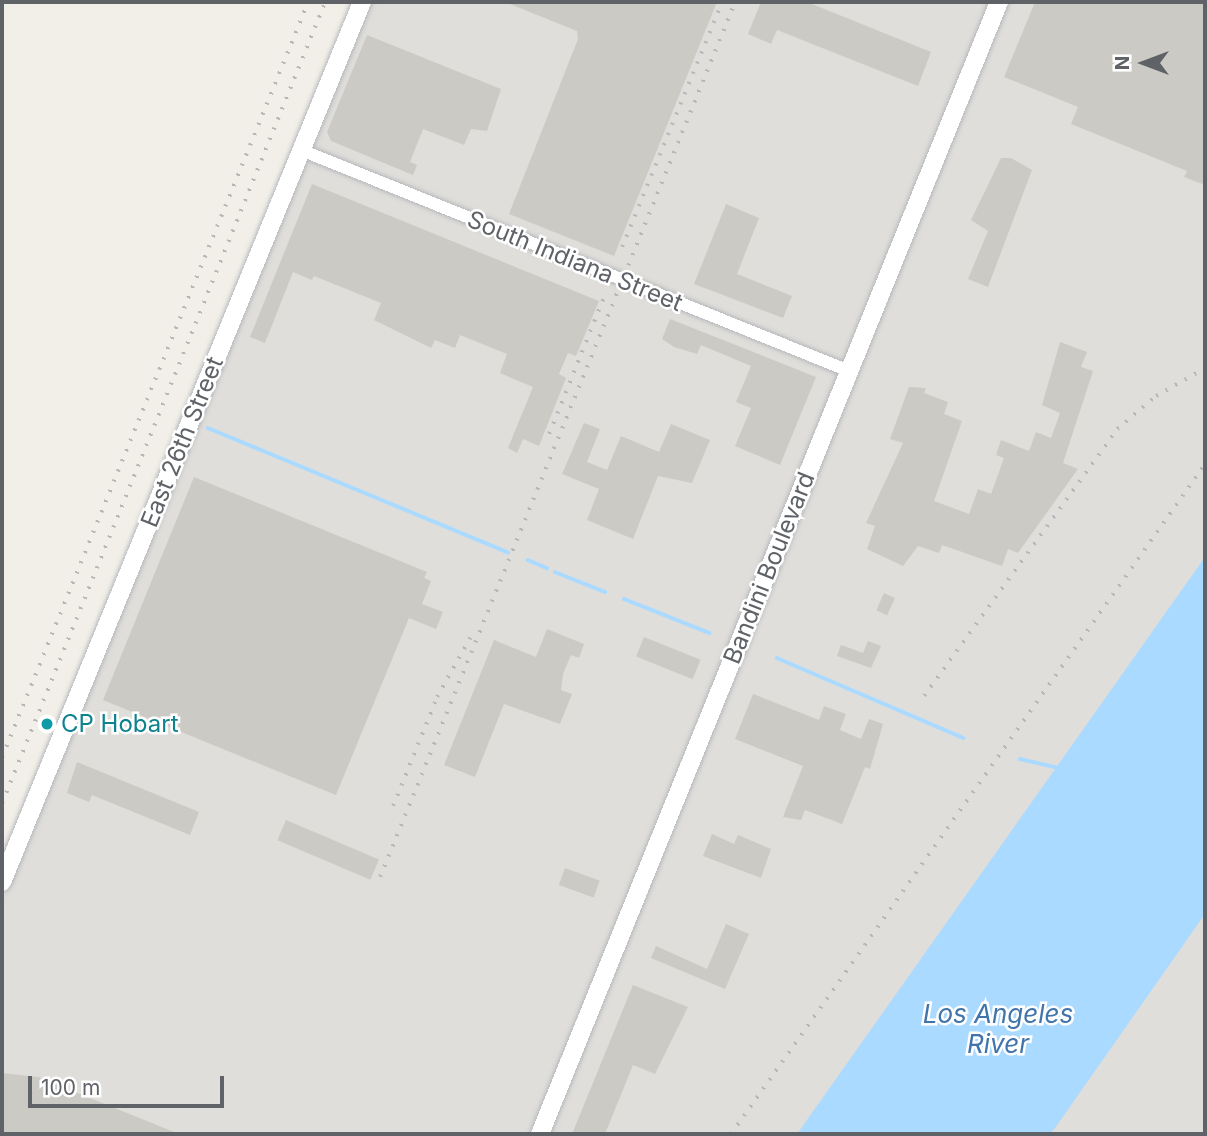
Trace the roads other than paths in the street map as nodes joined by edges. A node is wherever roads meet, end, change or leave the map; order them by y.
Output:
1 (362, 2) edge
2 (999, 2) edge
3 (301, 150) junction
4 (849, 371) junction
5 (2, 882) edge
6 (540, 1134) edge

1 - 3 main road, East 26th Street
2 - 4 main road, Bandini Boulevard
3 - 4 street, South Indiana Street
3 - 5 main road, East 26th Street
4 - 6 main road, Bandini Boulevard

